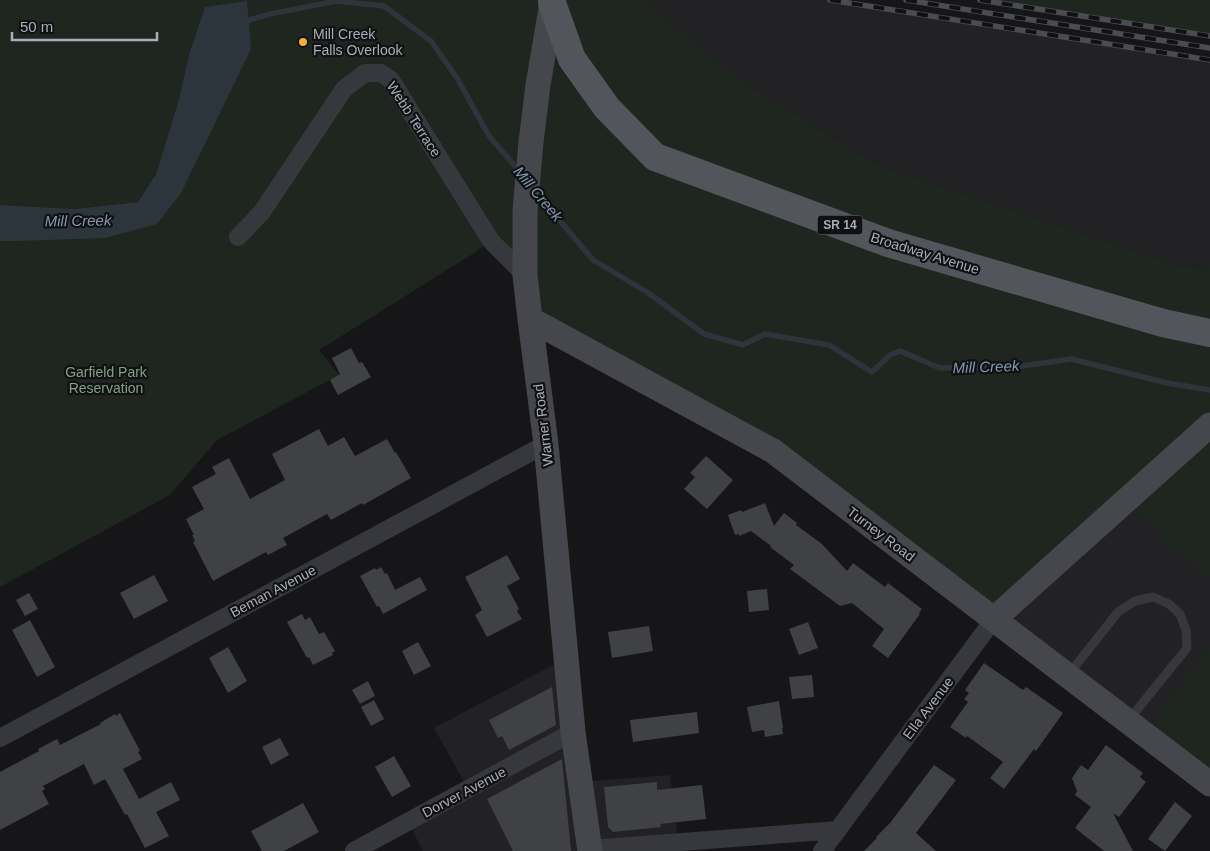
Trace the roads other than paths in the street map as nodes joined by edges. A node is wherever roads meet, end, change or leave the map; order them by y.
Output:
1 (552, 1) edge
2 (238, 237) dead end
3 (525, 275) junction
4 (530, 319) junction
5 (1210, 333) edge
6 (1210, 424) edge
7 (546, 444) junction
8 (994, 619) junction
9 (1068, 676) junction
10 (1128, 721) junction
11 (573, 732) junction
12 (0, 738) edge
13 (1210, 784) edge
14 (838, 830) junction
15 (590, 850) edge
16 (354, 851) edge
17 (822, 851) edge

1 - 3 main road, Warner Road
1 - 5 main road, Broadway Avenue / SR 14
2 - 3 street, Webb Terrace
3 - 4 main road, Warner Road
4 - 7 main road, Warner Road
4 - 8 main road, Turney Road
6 - 8 main road, Ella Avenue
7 - 11 main road, Warner Road
7 - 12 street, Beman Avenue
8 - 9 main road, Turney Road
8 - 14 street, Ella Avenue
9 - 10 main road, Turney Road
9 - 10 lane
10 - 13 main road, Turney Road
11 - 15 main road, Warner Road
11 - 16 street, Dorver Avenue
14 - 15 street
14 - 17 street, Ella Avenue

